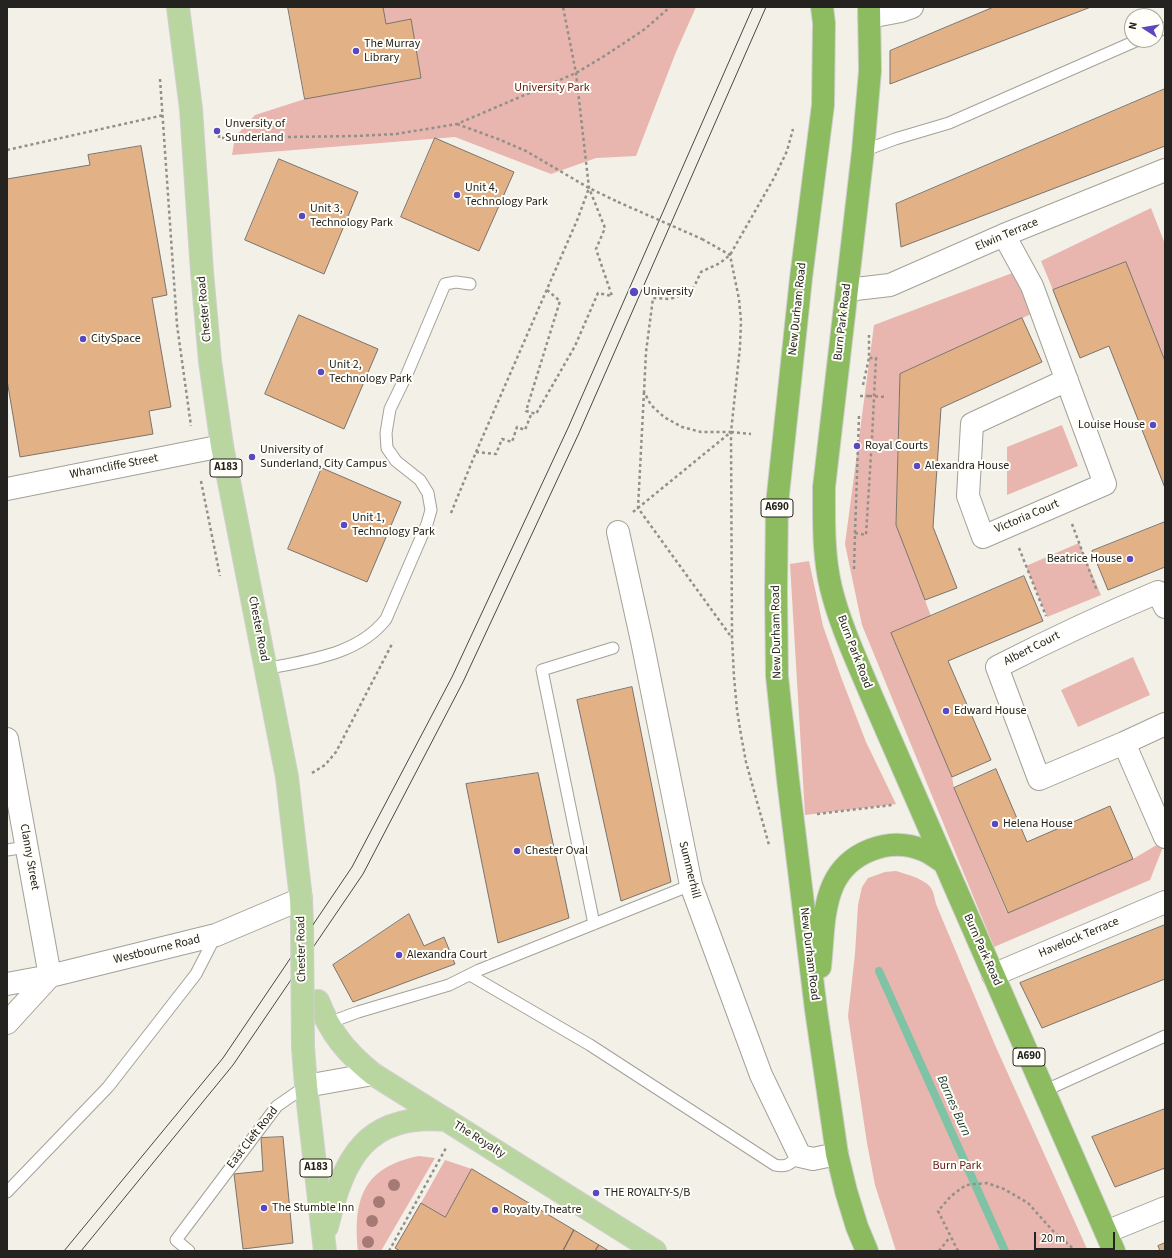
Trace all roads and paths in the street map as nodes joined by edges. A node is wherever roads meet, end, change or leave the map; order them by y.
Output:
1 (178, 7) edge
2 (563, 7) edge
3 (670, 7) edge
4 (822, 7) edge
5 (912, 7) edge
6 (869, 12) edge
7 (1124, 46) edge
8 (576, 73) junction
9 (191, 109) junction
10 (457, 124) junction
11 (793, 128) dead end
12 (219, 131) dead end
13 (7, 150) edge
14 (863, 151) junction
15 (1165, 170) edge
16 (589, 188) junction
17 (1004, 235) junction
18 (702, 239) dead end
19 (470, 284) dead end
20 (547, 290) dead end
21 (847, 290) junction
22 (869, 335) dead end
23 (869, 358) junction
24 (1067, 380) junction
25 (644, 392) junction
26 (887, 397) dead end
27 (532, 412) junction
28 (860, 412) dead end
29 (731, 432) junction
30 (751, 434) dead end
31 (222, 446) junction
32 (476, 452) dead end
33 (7, 489) edge
34 (1064, 501) junction
35 (638, 508) junction
36 (1010, 525) junction
37 (618, 532) joint
38 (854, 533) junction
39 (854, 572) dead end
40 (1165, 607) edge
41 (1106, 614) junction
42 (1055, 637) junction
43 (732, 638) dead end
44 (613, 648) dead end
45 (266, 669) junction
46 (1165, 724) edge
47 (7, 739) edge
48 (1124, 743) junction
49 (918, 802) junction
50 (792, 816) junction
51 (761, 820) dead end
52 (1165, 837) edge
53 (17, 848) edge
54 (944, 863) junction
55 (691, 885) junction
56 (301, 899) junction
57 (1165, 902) edge
58 (594, 924) junction
59 (302, 925) junction
60 (216, 935) junction
61 (470, 975) junction
62 (993, 975) junction
63 (50, 976) junction
64 (7, 984) edge
65 (816, 1010) junction
66 (7, 1023) edge
67 (328, 1023) junction
68 (1165, 1036) edge
69 (373, 1074) junction
70 (306, 1086) junction
71 (1044, 1091) junction
72 (453, 1123) junction
73 (837, 1154) junction
74 (800, 1156) junction
75 (7, 1192) edge
76 (1165, 1208) edge
77 (950, 1237) junction
78 (1110, 1242) edge
79 (324, 1245) edge
80 (189, 1251) edge
81 (389, 1251) edge
82 (654, 1251) edge
83 (867, 1251) edge
84 (939, 1251) edge
85 (958, 1251) edge
86 (1076, 1251) edge

1 - 9 main road, Chester Road / A183
2 - 8 path
3 - 8 path
4 - 50 highway, New Durham Road / A690
5 - 6 street
6 - 14 highway, Burn Park Road / A690
7 - 14 lane
8 - 10 path
8 - 16 path
9 - 13 path
9 - 31 main road, Chester Road / A183
10 - 12 path
10 - 16 path
11 - 25 path
14 - 21 highway, Burn Park Road / A690
15 - 17 street, Elwin Terrace
16 - 18 path, bridge
16 - 27 path
17 - 21 street, Elwin Terrace
17 - 24 street, Victoria Court
19 - 45 lane
20 - 27 path
21 - 49 highway, Burn Park Road / A690
22 - 23 path
23 - 26 path, bridge
23 - 38 path
24 - 34 street, Victoria Court
24 - 36 street, Victoria Court
25 - 29 path
25 - 35 path
27 - 32 path
28 - 38 path
29 - 30 path
29 - 35 path
31 - 33 street, Wharncliffe Street
31 - 45 main road, Chester Road / A183
34 - 36 street, Victoria Court
34 - 41 path
35 - 37 path
35 - 43 path
36 - 42 path
37 - 55 street, Summerhill
38 - 39 path
40 - 41 street, Albert Court
41 - 42 street, Albert Court
42 - 48 street, Albert Court
44 - 58 lane
45 - 56 main road, Chester Road / A183
46 - 48 street, Albert Court
47 - 53 street, Clanny Street
48 - 52 street
49 - 50 path
49 - 54 highway, Burn Park Road / A690
50 - 51 path
50 - 65 highway, New Durham Road / A690
53 - 63 street, Clanny Street
54 - 62 highway, Burn Park Road / A690
54 - 65 highway, A690
55 - 58 lane
55 - 74 street, Summerhill
56 - 59 main road, Chester Road / A183
56 - 60 street, Westbourne Road
57 - 62 street, Havelock Terrace
58 - 61 lane
59 - 67 main road, bridge
59 - 70 main road, Chester Road / A183, bridge
60 - 63 street, Westbourne Road
60 - 75 lane
61 - 67 lane
61 - 74 lane
62 - 71 highway, Burn Park Road / A690
63 - 64 street, Westbourne Road
63 - 66 street
65 - 73 highway, New Durham Road / A690
67 - 69 main road
68 - 71 lane
69 - 70 street, East Cleft Road
69 - 72 main road
70 - 79 main road, Chester Road / A183
70 - 80 lane, East Cleft Road
71 - 78 highway, Burn Park Road / A690
72 - 79 main road, The Royalty
72 - 81 path
72 - 82 main road, The Royalty
73 - 74 street
73 - 83 highway, New Durham Road / A690
76 - 78 street
77 - 84 path
77 - 85 path
77 - 86 path

